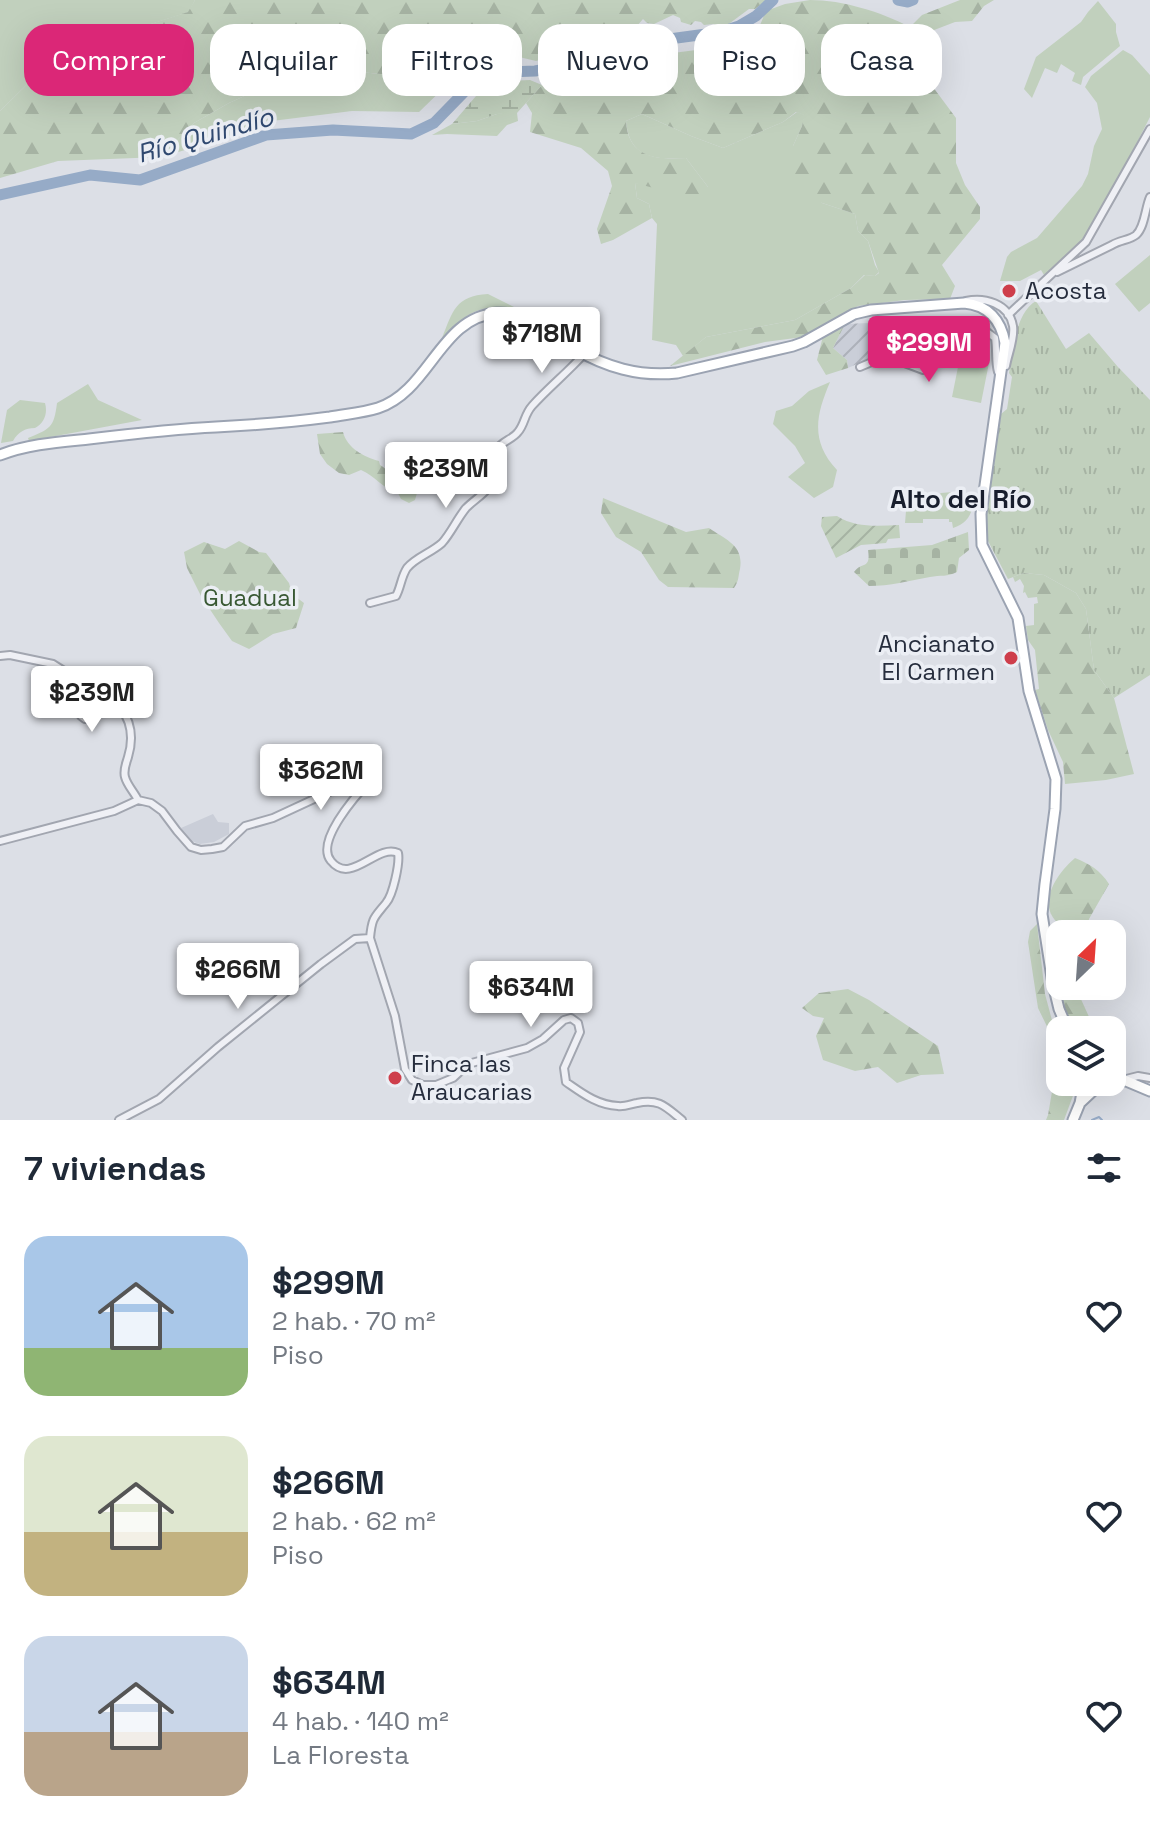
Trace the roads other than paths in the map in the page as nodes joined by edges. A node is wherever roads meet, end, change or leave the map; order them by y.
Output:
1 (1150, 129) edge
2 (1150, 197) edge
3 (1054, 273) junction
4 (952, 304) junction
5 (1008, 315) junction
6 (584, 354) junction
7 (860, 367) dead end
8 (1000, 378) junction
9 (993, 424) junction
10 (0, 455) edge
11 (370, 603) dead end
12 (0, 656) edge
13 (138, 800) junction
14 (0, 841) edge
15 (370, 938) junction
16 (1062, 1016) edge
17 (1126, 1078) edge
18 (1150, 1078) edge
19 (1126, 1084) edge
20 (1150, 1091) edge
21 (1081, 1096) edge
22 (1087, 1096) edge
23 (1080, 1103) junction
24 (119, 1120) edge
25 (682, 1120) edge
26 (1073, 1120) edge

1 - 3 street
2 - 3 street
3 - 5 street
4 - 5 street
4 - 6 main road
4 - 8 main road
5 - 9 street
6 - 10 main road
6 - 11 street
7 - 8 street
8 - 9 main road
9 - 16 main road
12 - 13 street
13 - 14 street
13 - 15 street
15 - 24 street
15 - 25 street
17 - 18 street
19 - 20 main road
21 - 23 main road
22 - 23 main road
23 - 26 main road

